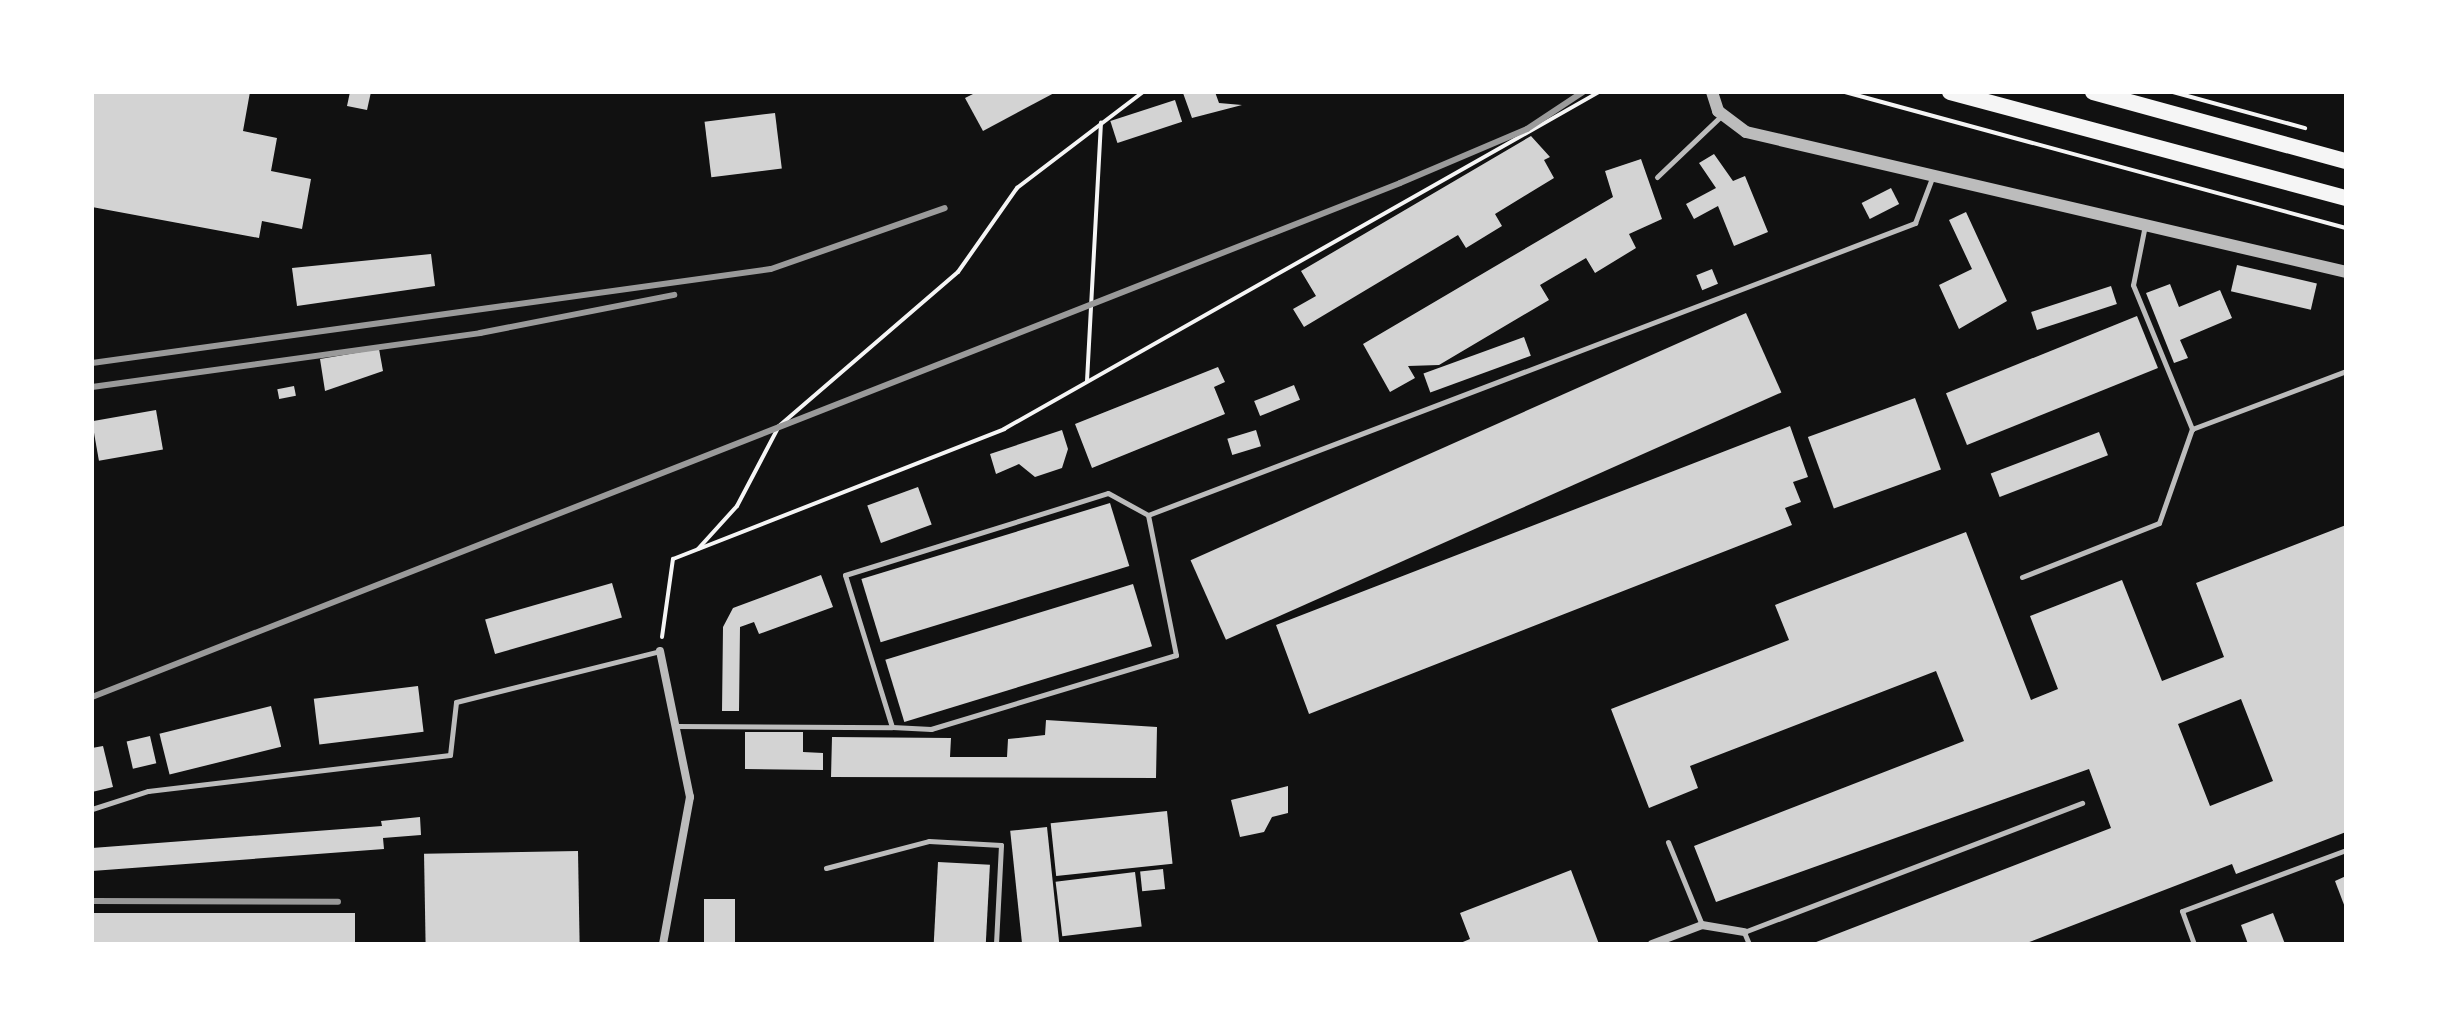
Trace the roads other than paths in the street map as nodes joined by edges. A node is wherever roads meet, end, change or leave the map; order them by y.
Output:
1 (1712, 92) edge
2 (1950, 92) edge
3 (2093, 92) edge
4 (1722, 115) junction
5 (2346, 161) edge
6 (1933, 174) junction
7 (1657, 177) dead end
8 (2346, 198) edge
9 (2145, 224) junction
10 (2346, 272) edge
11 (2346, 371) edge
12 (2192, 429) junction
13 (1148, 515) junction
14 (2022, 577) dead end
15 (660, 651) joint
16 (675, 726) junction
17 (892, 727) junction
18 (2082, 803) dead end
19 (92, 809) edge
20 (1668, 842) dead end
21 (2346, 850) edge
22 (826, 868) dead end
23 (1702, 925) junction
24 (1744, 932) junction
25 (663, 944) edge
26 (996, 944) edge
27 (1652, 944) edge
28 (1749, 944) edge
29 (2194, 944) edge

1 - 4 street
2 - 8 main road
3 - 5 main road
4 - 6 street
4 - 7 lane
6 - 9 street
6 - 13 lane
9 - 10 street
9 - 12 lane
11 - 12 lane
12 - 14 lane
13 - 17 lane
13 - 17 lane
15 - 16 street
15 - 19 lane
16 - 17 lane
16 - 25 street
18 - 24 lane
20 - 23 lane
21 - 29 lane
22 - 26 lane
23 - 24 street
23 - 27 street
24 - 28 lane

